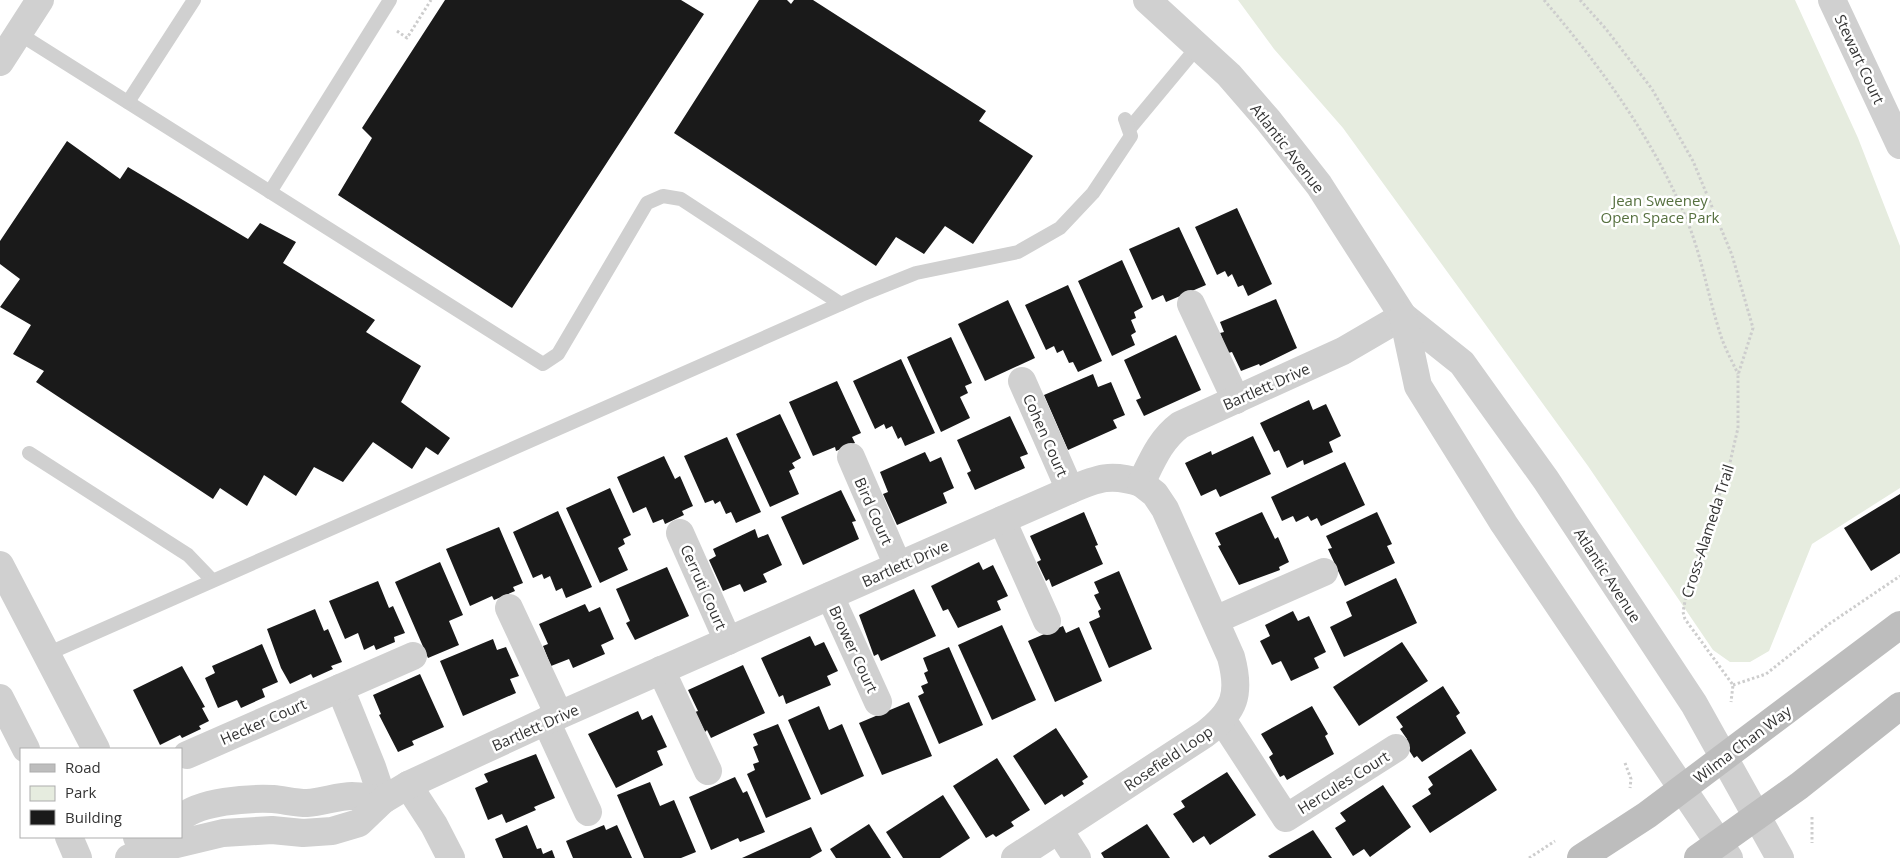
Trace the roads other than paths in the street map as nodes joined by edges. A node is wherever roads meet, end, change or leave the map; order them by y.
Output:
1 (40, 0) edge
2 (194, 0) edge
3 (390, 0) edge
4 (1148, 0) edge
5 (1832, 0) edge
6 (18, 33) junction
7 (1199, 45) junction
8 (0, 62) edge
9 (128, 102) junction
10 (1900, 145) edge
11 (270, 192) junction
12 (841, 304) junction
13 (1191, 304) dead end
14 (1403, 316) junction
15 (1022, 380) dead end
16 (1236, 400) junction
17 (29, 453) dead end
18 (850, 457) dead end
19 (1141, 483) junction
20 (1070, 490) junction
21 (1002, 520) junction
22 (680, 532) dead end
23 (0, 565) edge
24 (898, 566) junction
25 (1324, 572) dead end
26 (212, 580) junction
27 (830, 596) junction
28 (509, 608) dead end
29 (1215, 620) junction
30 (1047, 621) dead end
31 (1900, 625) edge
32 (728, 641) junction
33 (47, 654) junction
34 (413, 656) dead end
35 (661, 670) junction
36 (340, 688) junction
37 (0, 698) edge
38 (878, 702) dead end
39 (1900, 706) edge
40 (552, 718) junction
41 (1223, 721) junction
42 (25, 748) edge
43 (95, 748) edge
44 (1396, 748) dead end
45 (187, 755) dead end
46 (1724, 757) junction
47 (708, 771) dead end
48 (408, 785) junction
49 (1682, 789) junction
50 (383, 800) junction
51 (588, 812) dead end
52 (1756, 816) junction
53 (182, 817) edge
54 (1059, 830) junction
55 (69, 838) edge
56 (143, 848) edge
57 (1715, 853) edge
58 (78, 858) edge
59 (451, 858) edge
60 (1015, 858) edge
61 (1077, 858) edge
62 (1580, 858) edge
63 (1780, 858) edge

1 - 6 street
2 - 9 lane
3 - 11 lane
4 - 7 street, Atlantic Avenue
5 - 10 street, Stewart Court
6 - 8 street
6 - 9 lane
7 - 12 lane
7 - 14 street, Atlantic Avenue
9 - 11 lane
11 - 12 lane
12 - 26 lane
13 - 16 street
14 - 16 street, Bartlett Drive
14 - 46 street, Atlantic Avenue
14 - 49 street, Atlantic Avenue
15 - 20 street, Cohen Court
16 - 19 street, Bartlett Drive
17 - 26 lane
18 - 24 street, Bird Court
19 - 20 street, Bartlett Drive
19 - 29 street, Rosefield Loop
20 - 21 street, Bartlett Drive
21 - 24 street, Bartlett Drive
21 - 30 street
22 - 32 street, Cerruti Court
23 - 33 street
24 - 27 street, Bartlett Drive
25 - 29 street
26 - 33 lane
27 - 32 street, Bartlett Drive
27 - 38 street, Brower Court
28 - 40 street
29 - 41 street, Rosefield Loop
31 - 46 main road, Wilma Chan Way
32 - 35 street, Bartlett Drive
33 - 43 street
34 - 36 street, Hecker Court
35 - 40 street, Bartlett Drive
35 - 47 street
36 - 45 street, Hecker Court
36 - 50 street
37 - 42 street
39 - 52 main road
40 - 48 street, Bartlett Drive
40 - 51 street
41 - 44 street, Hercules Court
41 - 54 street, Rosefield Loop
46 - 49 main road, Wilma Chan Way
46 - 52 street, Atlantic Avenue
48 - 50 street, Bartlett Drive
48 - 59 street
49 - 57 street, Atlantic Avenue
49 - 62 main road, Wilma Chan Way
50 - 53 street
50 - 56 street, Bartlett Drive
52 - 57 main road
52 - 63 street, Atlantic Avenue
54 - 60 street, Rosefield Loop
54 - 61 street
55 - 58 street

